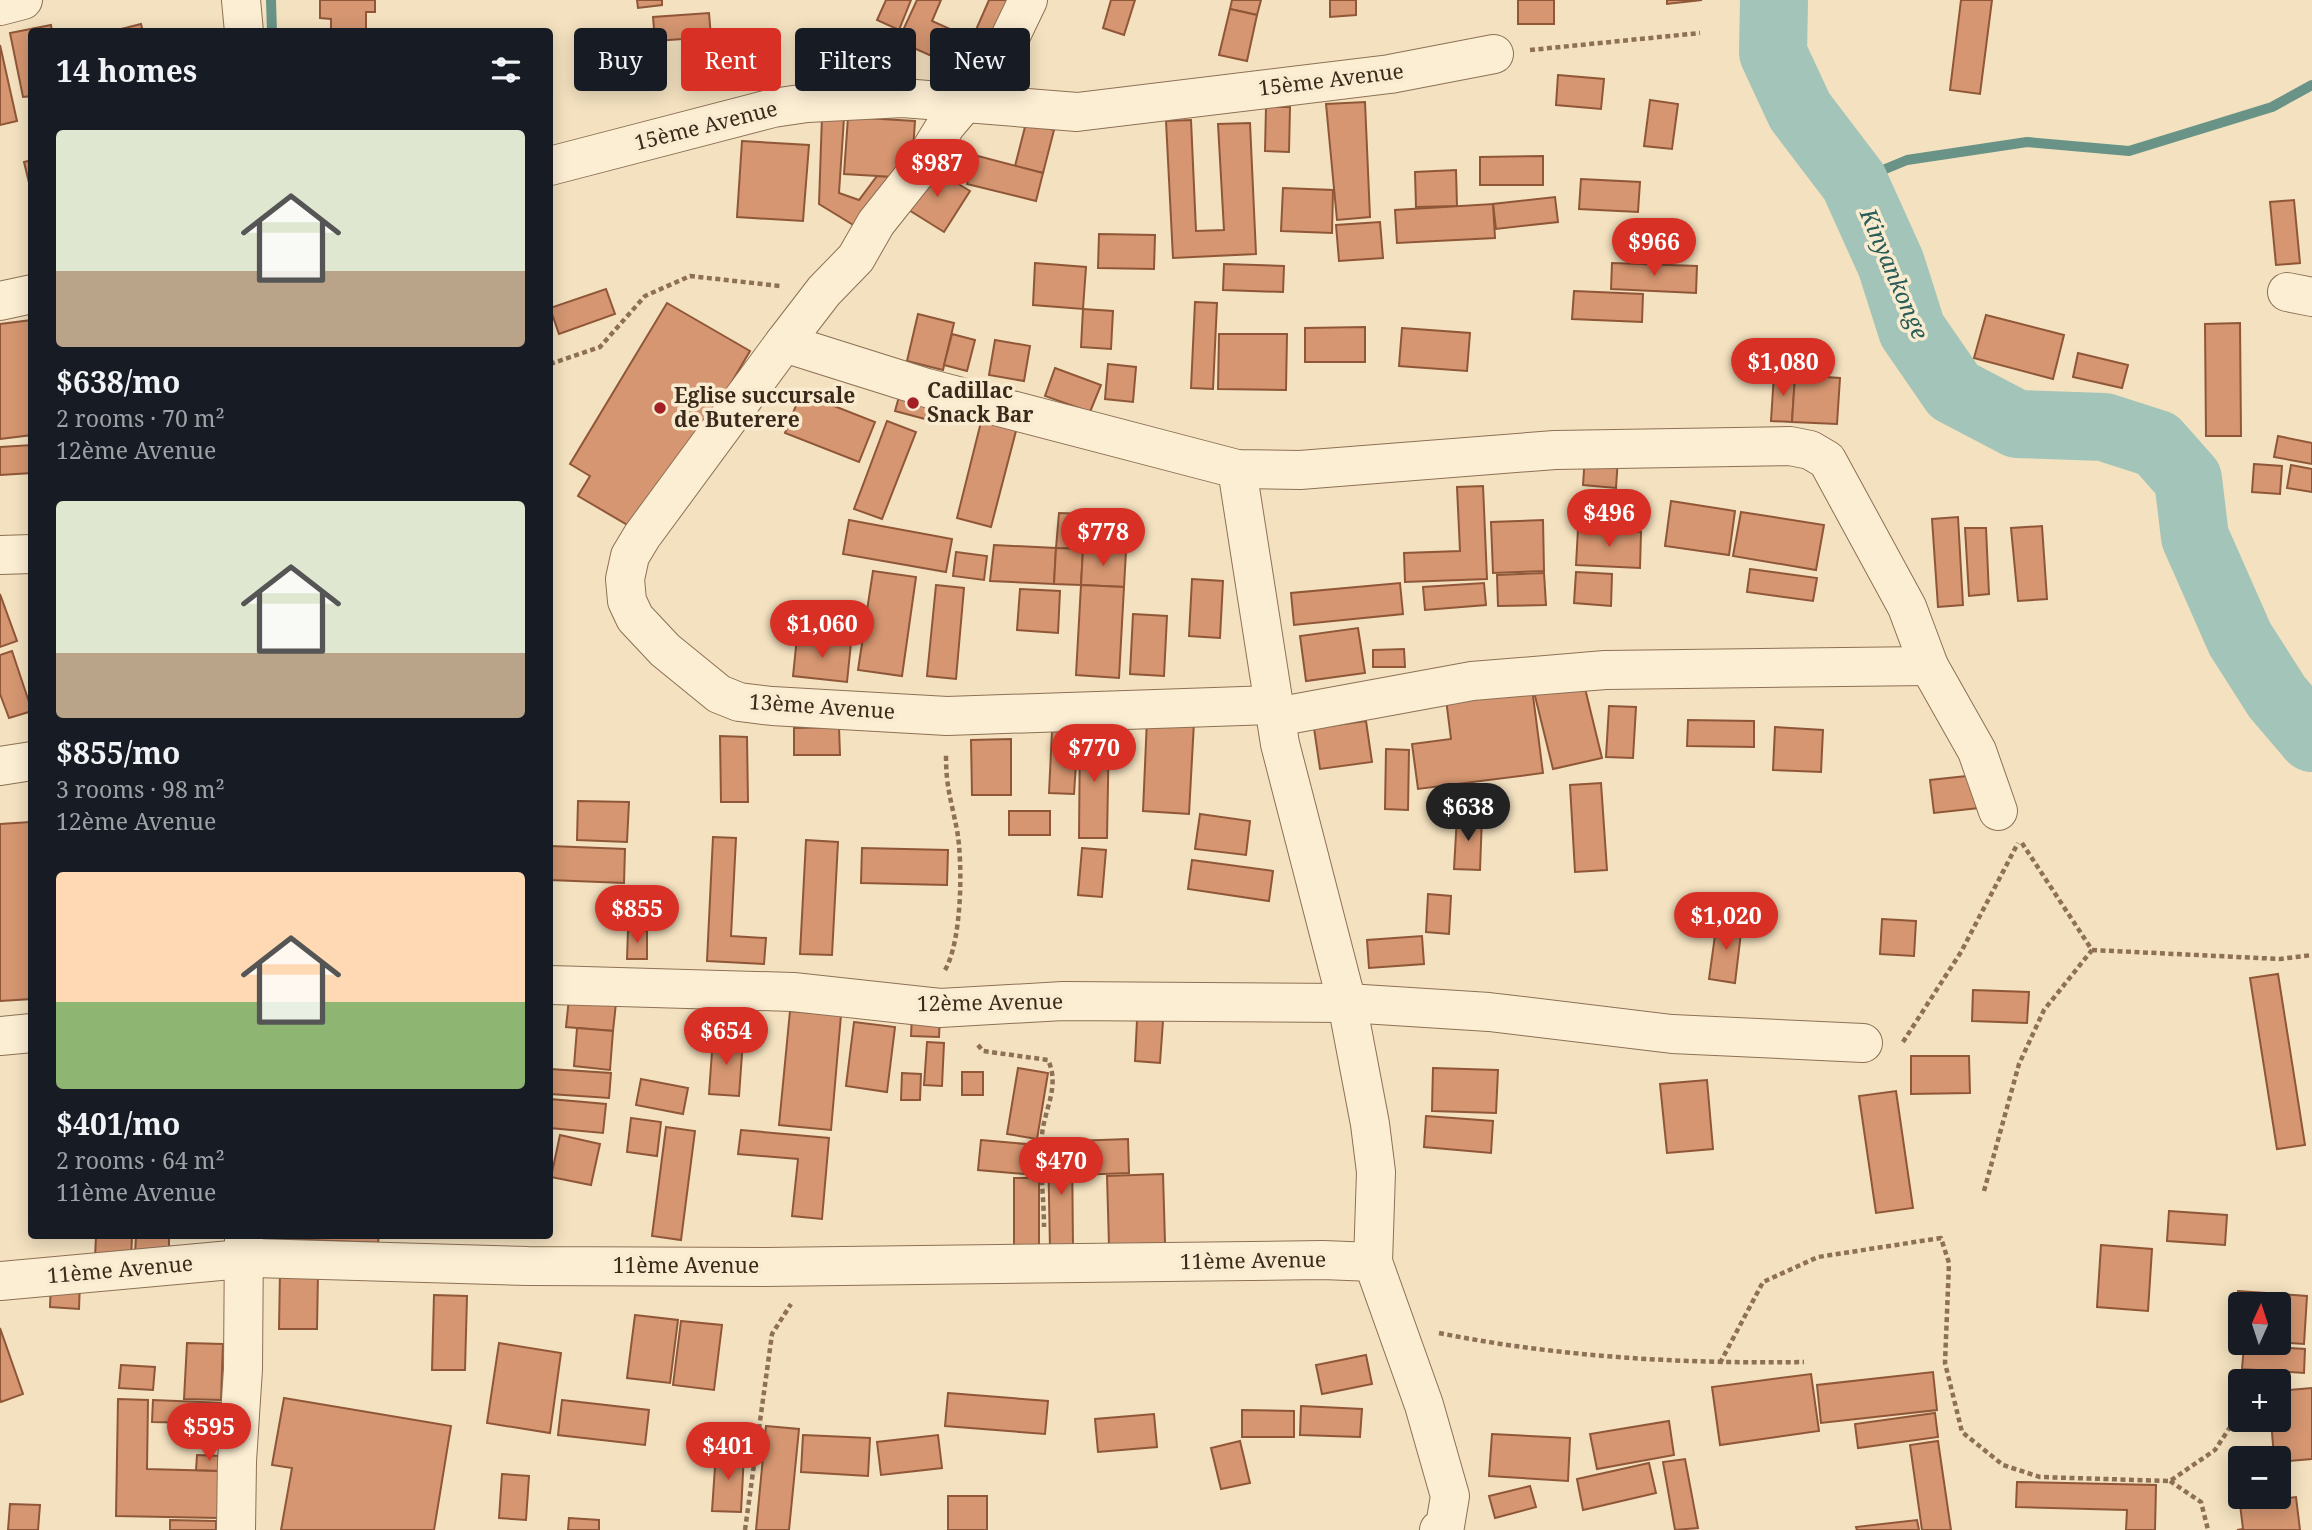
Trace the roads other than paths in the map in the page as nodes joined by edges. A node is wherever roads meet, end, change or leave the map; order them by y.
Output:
1 (23, 0) edge
2 (241, 0) edge
3 (1028, 0) edge
4 (0, 6) edge
5 (244, 28) edge
6 (1494, 54) road end
7 (967, 101) junction
8 (553, 165) edge
9 (28, 295) edge
10 (0, 301) edge
11 (784, 342) junction
12 (1237, 469) junction
13 (28, 554) edge
14 (0, 555) edge
15 (1928, 666) junction
16 (1275, 711) junction
17 (28, 762) edge
18 (0, 766) edge
19 (2009, 825) road end
20 (553, 985) edge
21 (1347, 1003) junction
22 (28, 1033) edge
23 (0, 1036) edge
24 (1863, 1043) road end
25 (256, 1253) edge
26 (1373, 1262) junction
27 (0, 1281) edge
28 (1442, 1528) edge
29 (236, 1530) edge

1 - 4 street
2 - 5 street
3 - 7 street, 13ème Avenue
6 - 7 street, 15ème Avenue
7 - 8 street, 15ème Avenue
7 - 11 street, 13ème Avenue
9 - 10 street
11 - 12 street
11 - 16 street, 13ème Avenue
12 - 15 street
12 - 16 street
13 - 14 street
15 - 16 street, 13ème Avenue
15 - 19 street
16 - 21 street
17 - 18 street
20 - 21 street, 12ème Avenue
21 - 24 street, 12ème Avenue
21 - 26 street
22 - 23 street
25 - 26 street, 11ème Avenue
25 - 27 street, 11ème Avenue
25 - 29 street
26 - 28 street

